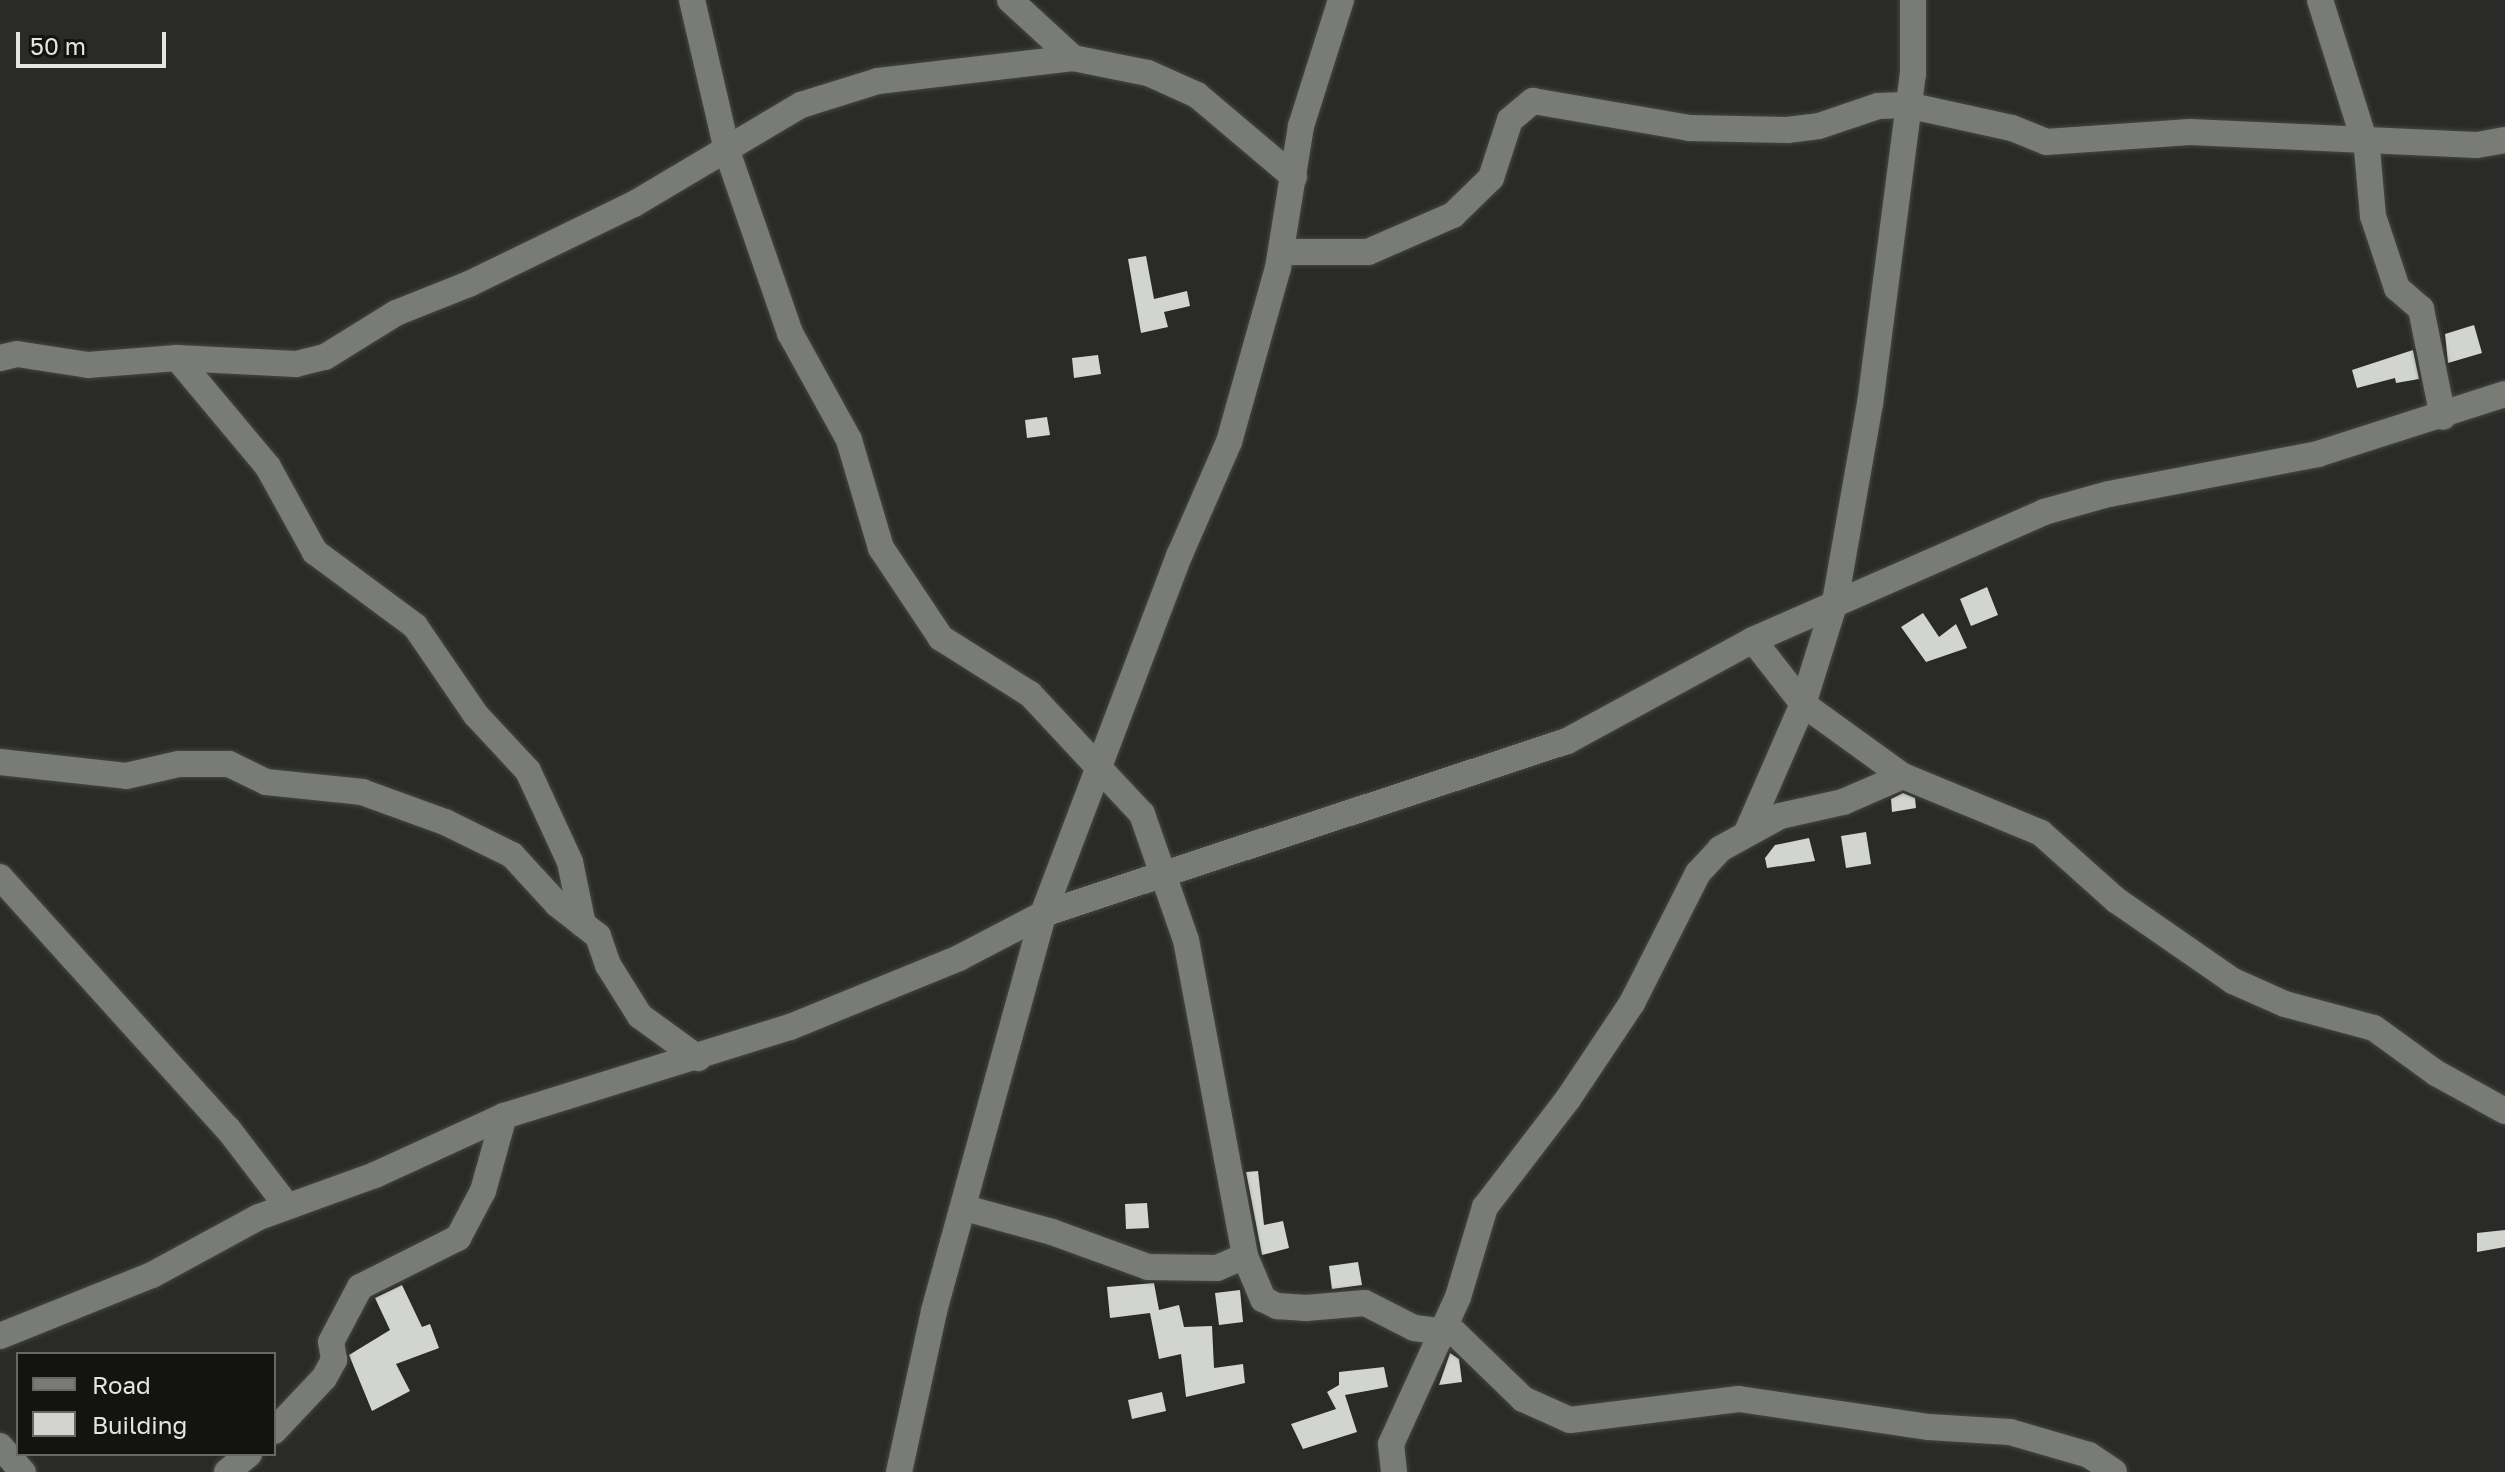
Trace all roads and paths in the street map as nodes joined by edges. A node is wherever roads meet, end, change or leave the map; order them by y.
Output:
1 (692, 0) edge
2 (1010, 0) edge
3 (1341, 0) edge
4 (1913, 0) edge
5 (2320, 0) edge
6 (1073, 58) junction
7 (1907, 105) junction
8 (2505, 140) edge
9 (2365, 142) junction
10 (727, 151) junction
11 (1294, 177) junction
12 (1281, 252) junction
13 (0, 358) edge
14 (177, 358) junction
15 (2505, 394) edge
16 (2443, 417) junction
17 (1835, 602) junction
18 (1753, 640) junction
19 (1803, 704) junction
20 (0, 762) edge
21 (1098, 770) junction
22 (1903, 776) junction
23 (1747, 832) junction
24 (1163, 873) junction
25 (0, 877) edge
26 (1043, 914) junction
27 (583, 925) junction
28 (698, 1058) junction
29 (2505, 1111) edge
30 (504, 1116) junction
31 (287, 1206) junction
32 (965, 1208) junction
33 (1245, 1256) junction
34 (1217, 1268) junction
35 (1253, 1284) junction
36 (1441, 1330) junction
37 (0, 1336) edge
38 (276, 1429) edge
39 (0, 1446) edge
40 (247, 1456) edge
41 (23, 1472) edge
42 (227, 1472) edge
43 (899, 1472) edge
44 (1394, 1472) edge
45 (2114, 1472) edge

1 - 10 street
2 - 6 street
3 - 11 street
4 - 7 street
5 - 9 street
6 - 10 street
6 - 11 street
7 - 9 street
7 - 12 street
7 - 17 street
8 - 9 street
9 - 16 street
10 - 14 street
10 - 21 street
11 - 12 street
12 - 21 street
13 - 14 street
14 - 27 street
15 - 16 street
16 - 17 street
17 - 18 street
17 - 19 street
18 - 19 street
18 - 24 street
19 - 22 street
19 - 23 street
20 - 27 street
21 - 24 street
21 - 26 street
22 - 23 street
22 - 29 street
23 - 36 street
24 - 26 street
24 - 33 street
25 - 31 street
26 - 28 street
26 - 32 street
27 - 28 street
28 - 30 street
30 - 31 street
30 - 38 street
31 - 37 street
32 - 34 street
32 - 43 street
33 - 34 street
33 - 35 street
34 - 35 street
35 - 36 street
36 - 44 street
36 - 45 street
39 - 41 street
40 - 42 street

